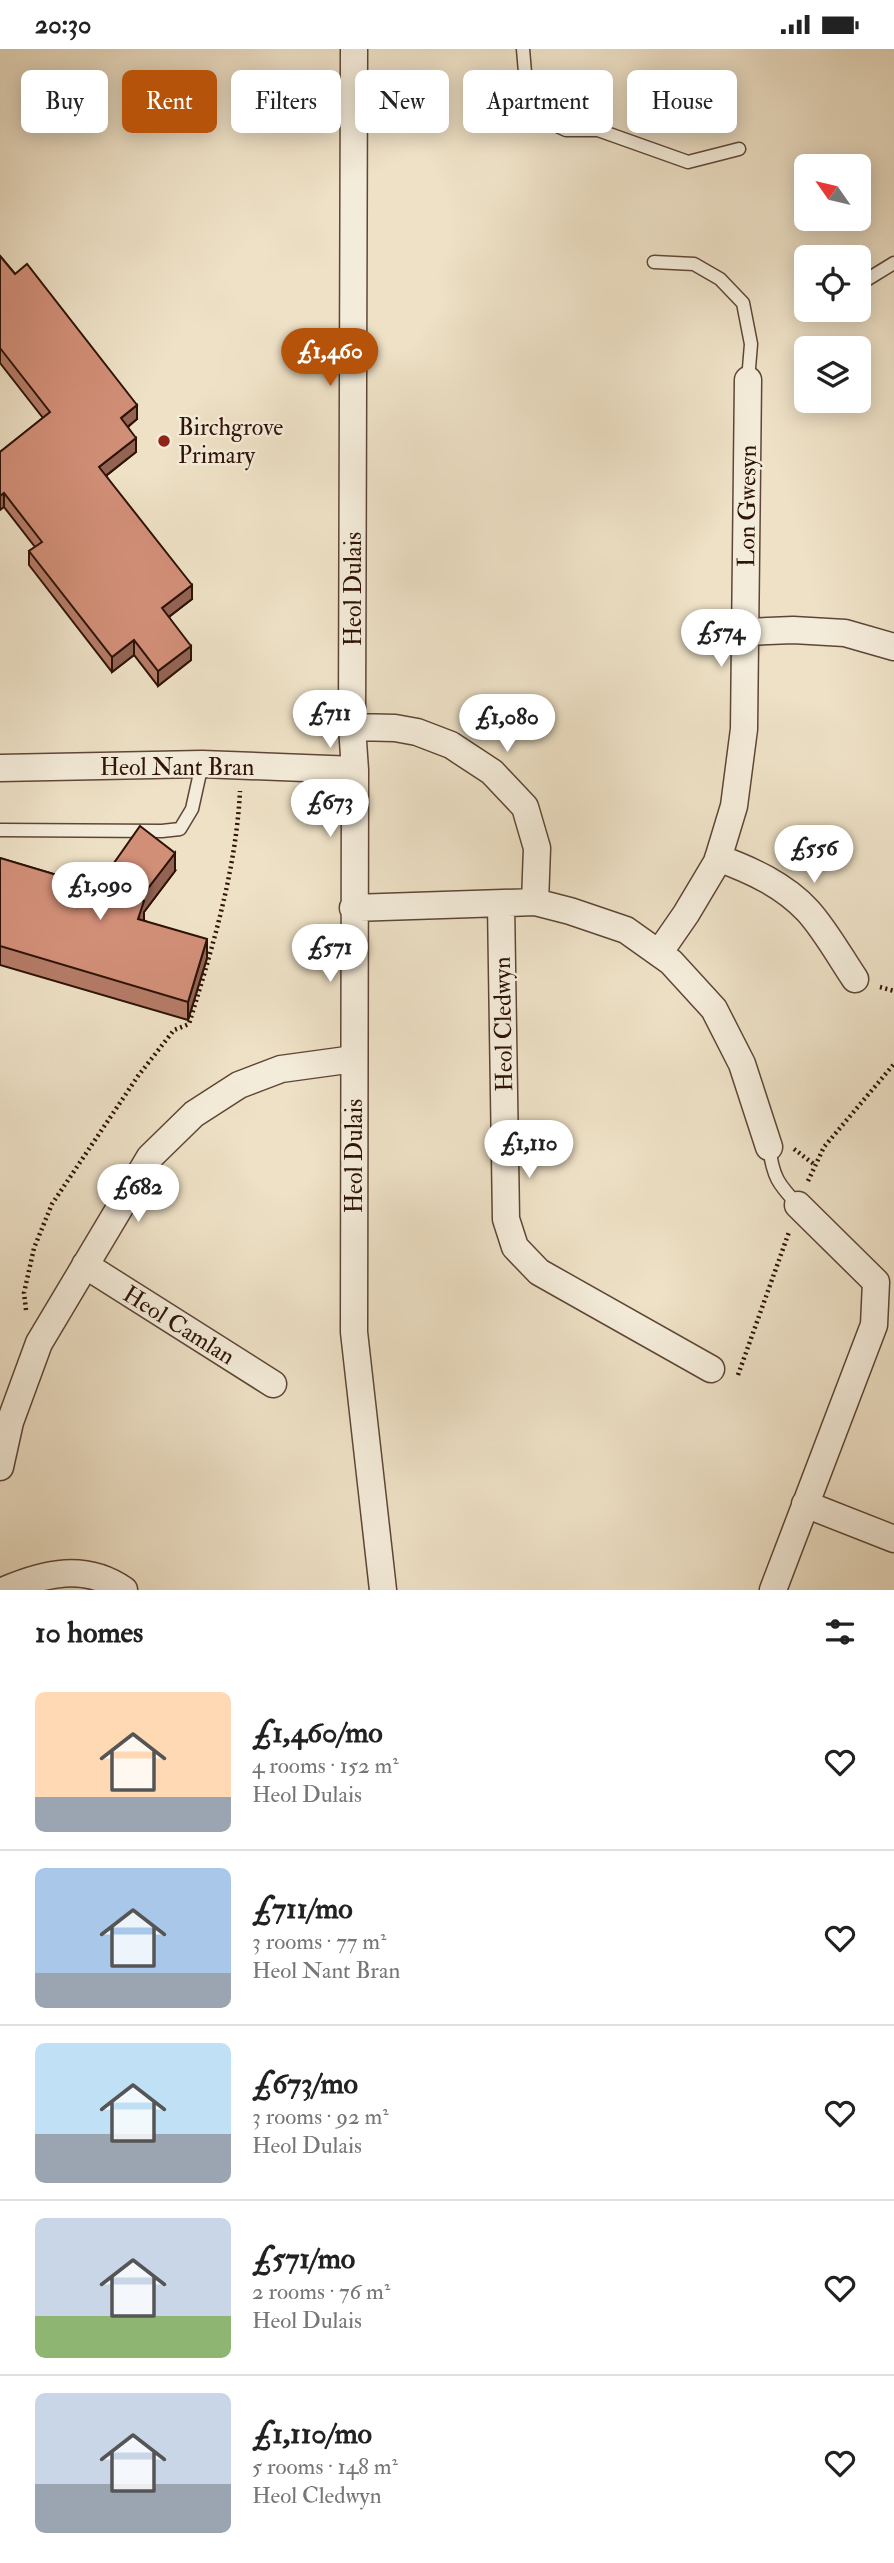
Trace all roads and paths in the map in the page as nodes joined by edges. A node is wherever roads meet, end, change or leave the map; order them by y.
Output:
1 (354, 49) edge
2 (523, 49) edge
3 (740, 149) dead end
4 (654, 262) dead end
5 (894, 263) edge
6 (871, 277) edge
7 (748, 380) joint
8 (745, 632) junction
9 (894, 647) edge
10 (352, 727) junction
11 (202, 764) junction
12 (242, 766) junction
13 (0, 768) edge
14 (355, 770) junction
15 (0, 830) edge
16 (718, 858) junction
17 (535, 902) junction
18 (501, 904) junction
19 (353, 908) junction
20 (659, 953) junction
21 (855, 979) dead end
22 (354, 1059) junction
23 (769, 1147) joint
24 (798, 1205) joint
25 (85, 1265) junction
26 (885, 1282) edge
27 (39, 1343) junction
28 (711, 1369) dead end
29 (273, 1384) dead end
30 (1, 1458) edge
31 (805, 1504) junction
32 (894, 1539) edge
33 (5, 1590) edge
34 (124, 1590) edge
35 (383, 1590) edge
36 (773, 1590) edge

1 - 10 street, Heol Dulais
2 - 3 lane
4 - 7 lane
5 - 6 lane
7 - 8 street, Lon Gwesyn
8 - 9 street
8 - 16 street, Lon Gwesyn
10 - 14 street, Heol Dulais
10 - 17 street
11 - 12 street, Heol Nant Bran
11 - 13 street, Heol Nant Bran
11 - 15 lane
12 - 14 street, Heol Nant Bran
12 - 27 path
14 - 19 street, Heol Dulais
16 - 20 street, Lon Gwesyn
16 - 21 street
17 - 18 street
17 - 20 street
18 - 19 street
18 - 28 street, Heol Cledwyn
19 - 22 street, Heol Dulais
20 - 23 street
22 - 25 street
22 - 35 street, Heol Dulais
23 - 24 lane
24 - 26 street
25 - 27 street
25 - 29 street, Heol Camlan
26 - 31 street
27 - 30 street
31 - 32 street
31 - 36 street
33 - 34 street

